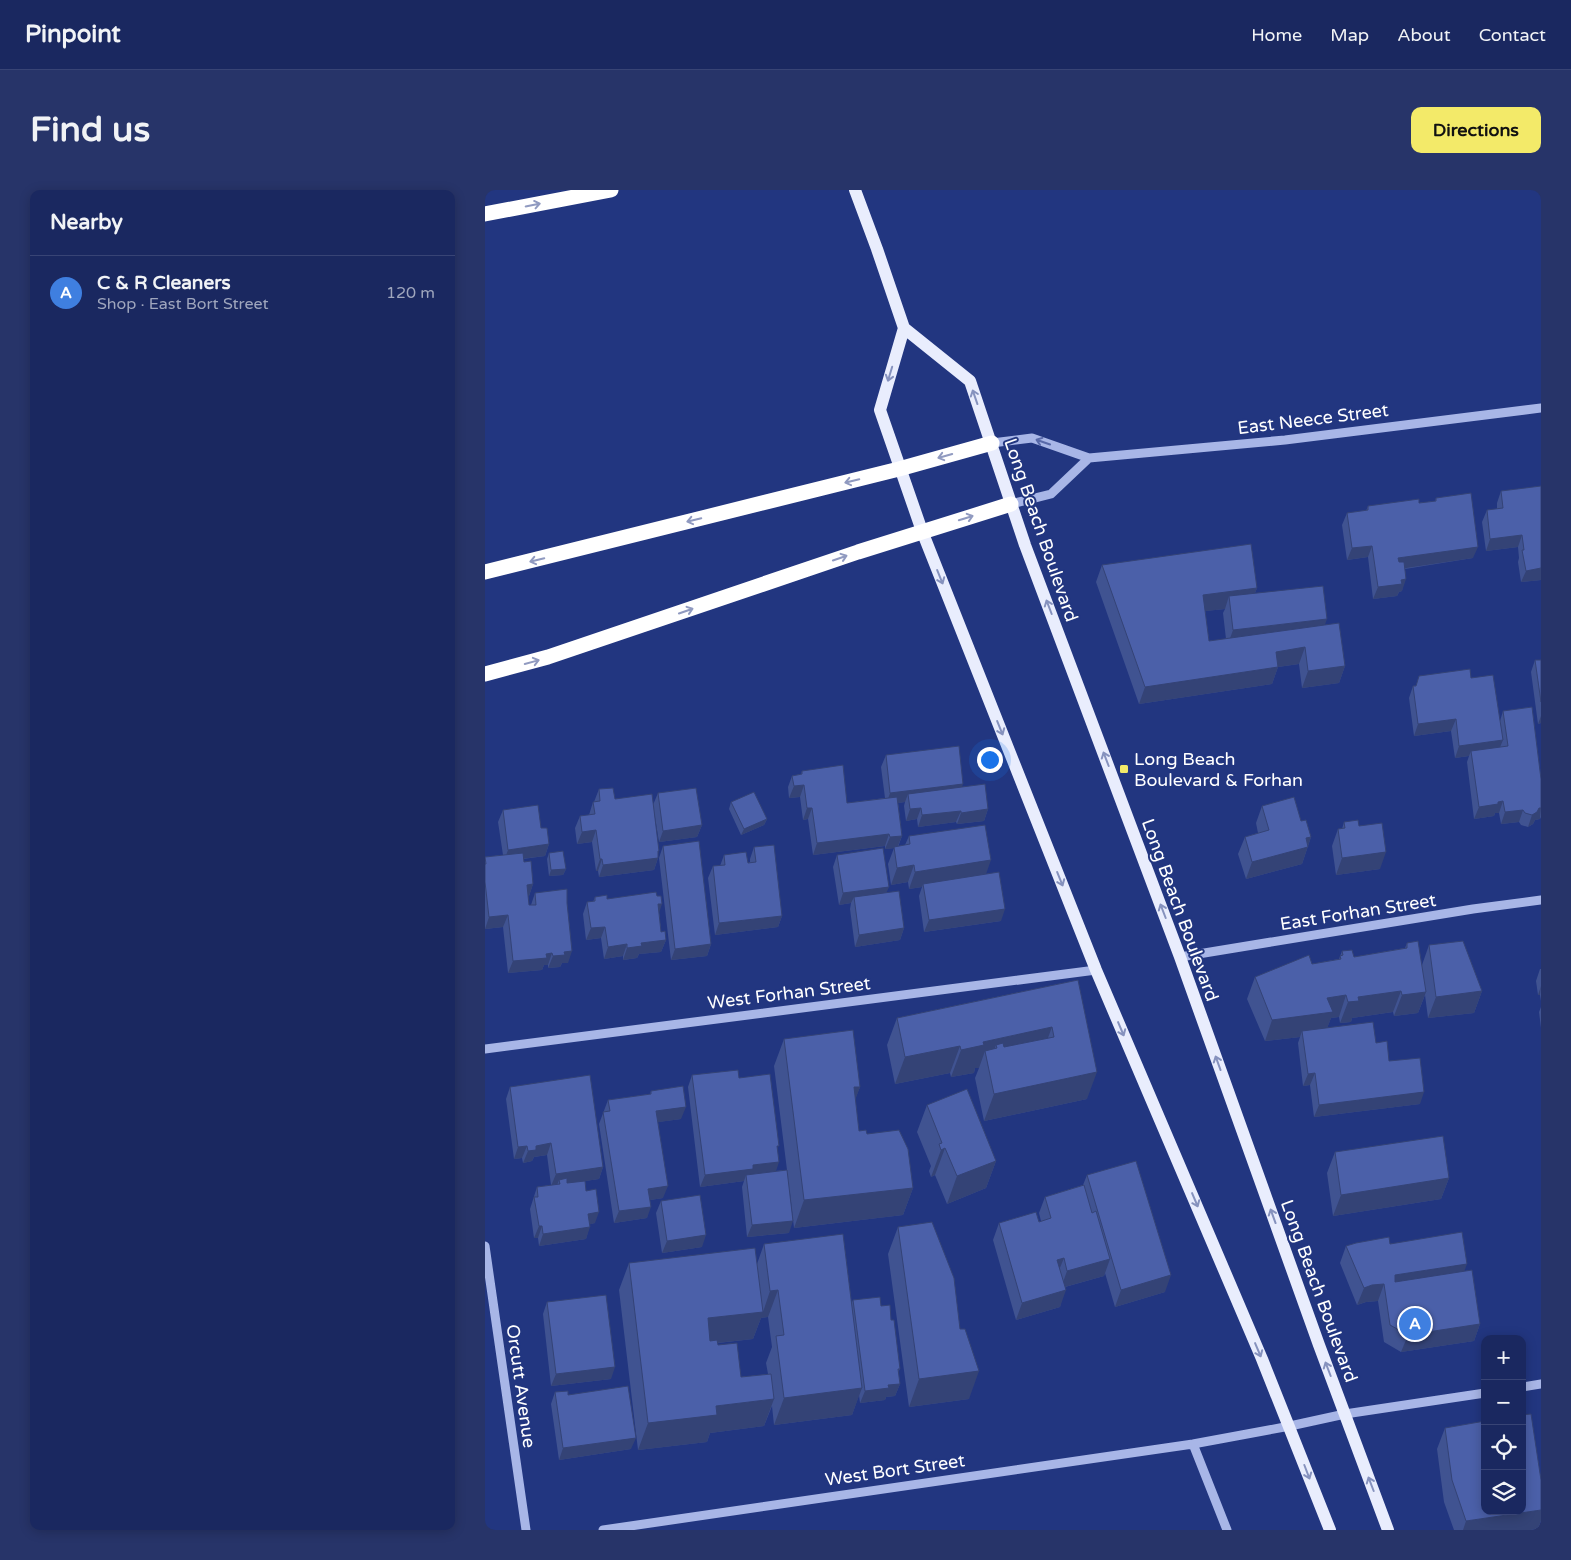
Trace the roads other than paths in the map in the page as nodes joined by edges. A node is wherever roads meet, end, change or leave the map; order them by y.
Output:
1 (611, 190) edge
2 (855, 190) edge
3 (485, 214) edge
4 (905, 328) junction
5 (1541, 408) edge
6 (992, 443) junction
7 (1089, 458) junction
8 (899, 469) junction
9 (1011, 504) junction
10 (922, 531) junction
11 (485, 572) edge
12 (485, 674) edge
13 (1541, 900) edge
14 (1180, 957) junction
15 (1096, 970) junction
16 (485, 1050) edge
17 (485, 1246) edge
18 (1541, 1384) edge
19 (1526, 1386) edge
20 (1481, 1394) edge
21 (1345, 1414) junction
22 (1290, 1426) junction
23 (1193, 1444) junction
24 (526, 1530) edge
25 (603, 1530) edge
26 (1227, 1530) edge
27 (1330, 1530) edge
28 (1388, 1530) edge

3 -> 1 highway
2 - 4 main road
6 -> 4 main road, Long Beach Boulevard
4 -> 8 main road
5 - 7 street, East Neece Street
7 -> 6 street, East Neece Street
6 -> 8 highway
6 - 9 main road, Long Beach Boulevard
7 - 9 street
8 - 10 main road
8 -> 11 highway
10 -> 9 highway
14 -> 9 main road, Long Beach Boulevard
12 -> 10 highway
10 -> 15 main road
13 - 14 street, East Forhan Street
21 -> 14 main road, Long Beach Boulevard
15 - 16 street, West Forhan Street
15 -> 22 main road
17 - 24 street, Orcutt Avenue
18 - 19 street
20 - 21 street, West Bort Street
21 - 22 street, West Bort Street
28 -> 21 main road, Long Beach Boulevard
22 - 23 street, West Bort Street
22 -> 27 main road
23 - 25 street, West Bort Street
23 - 26 street

